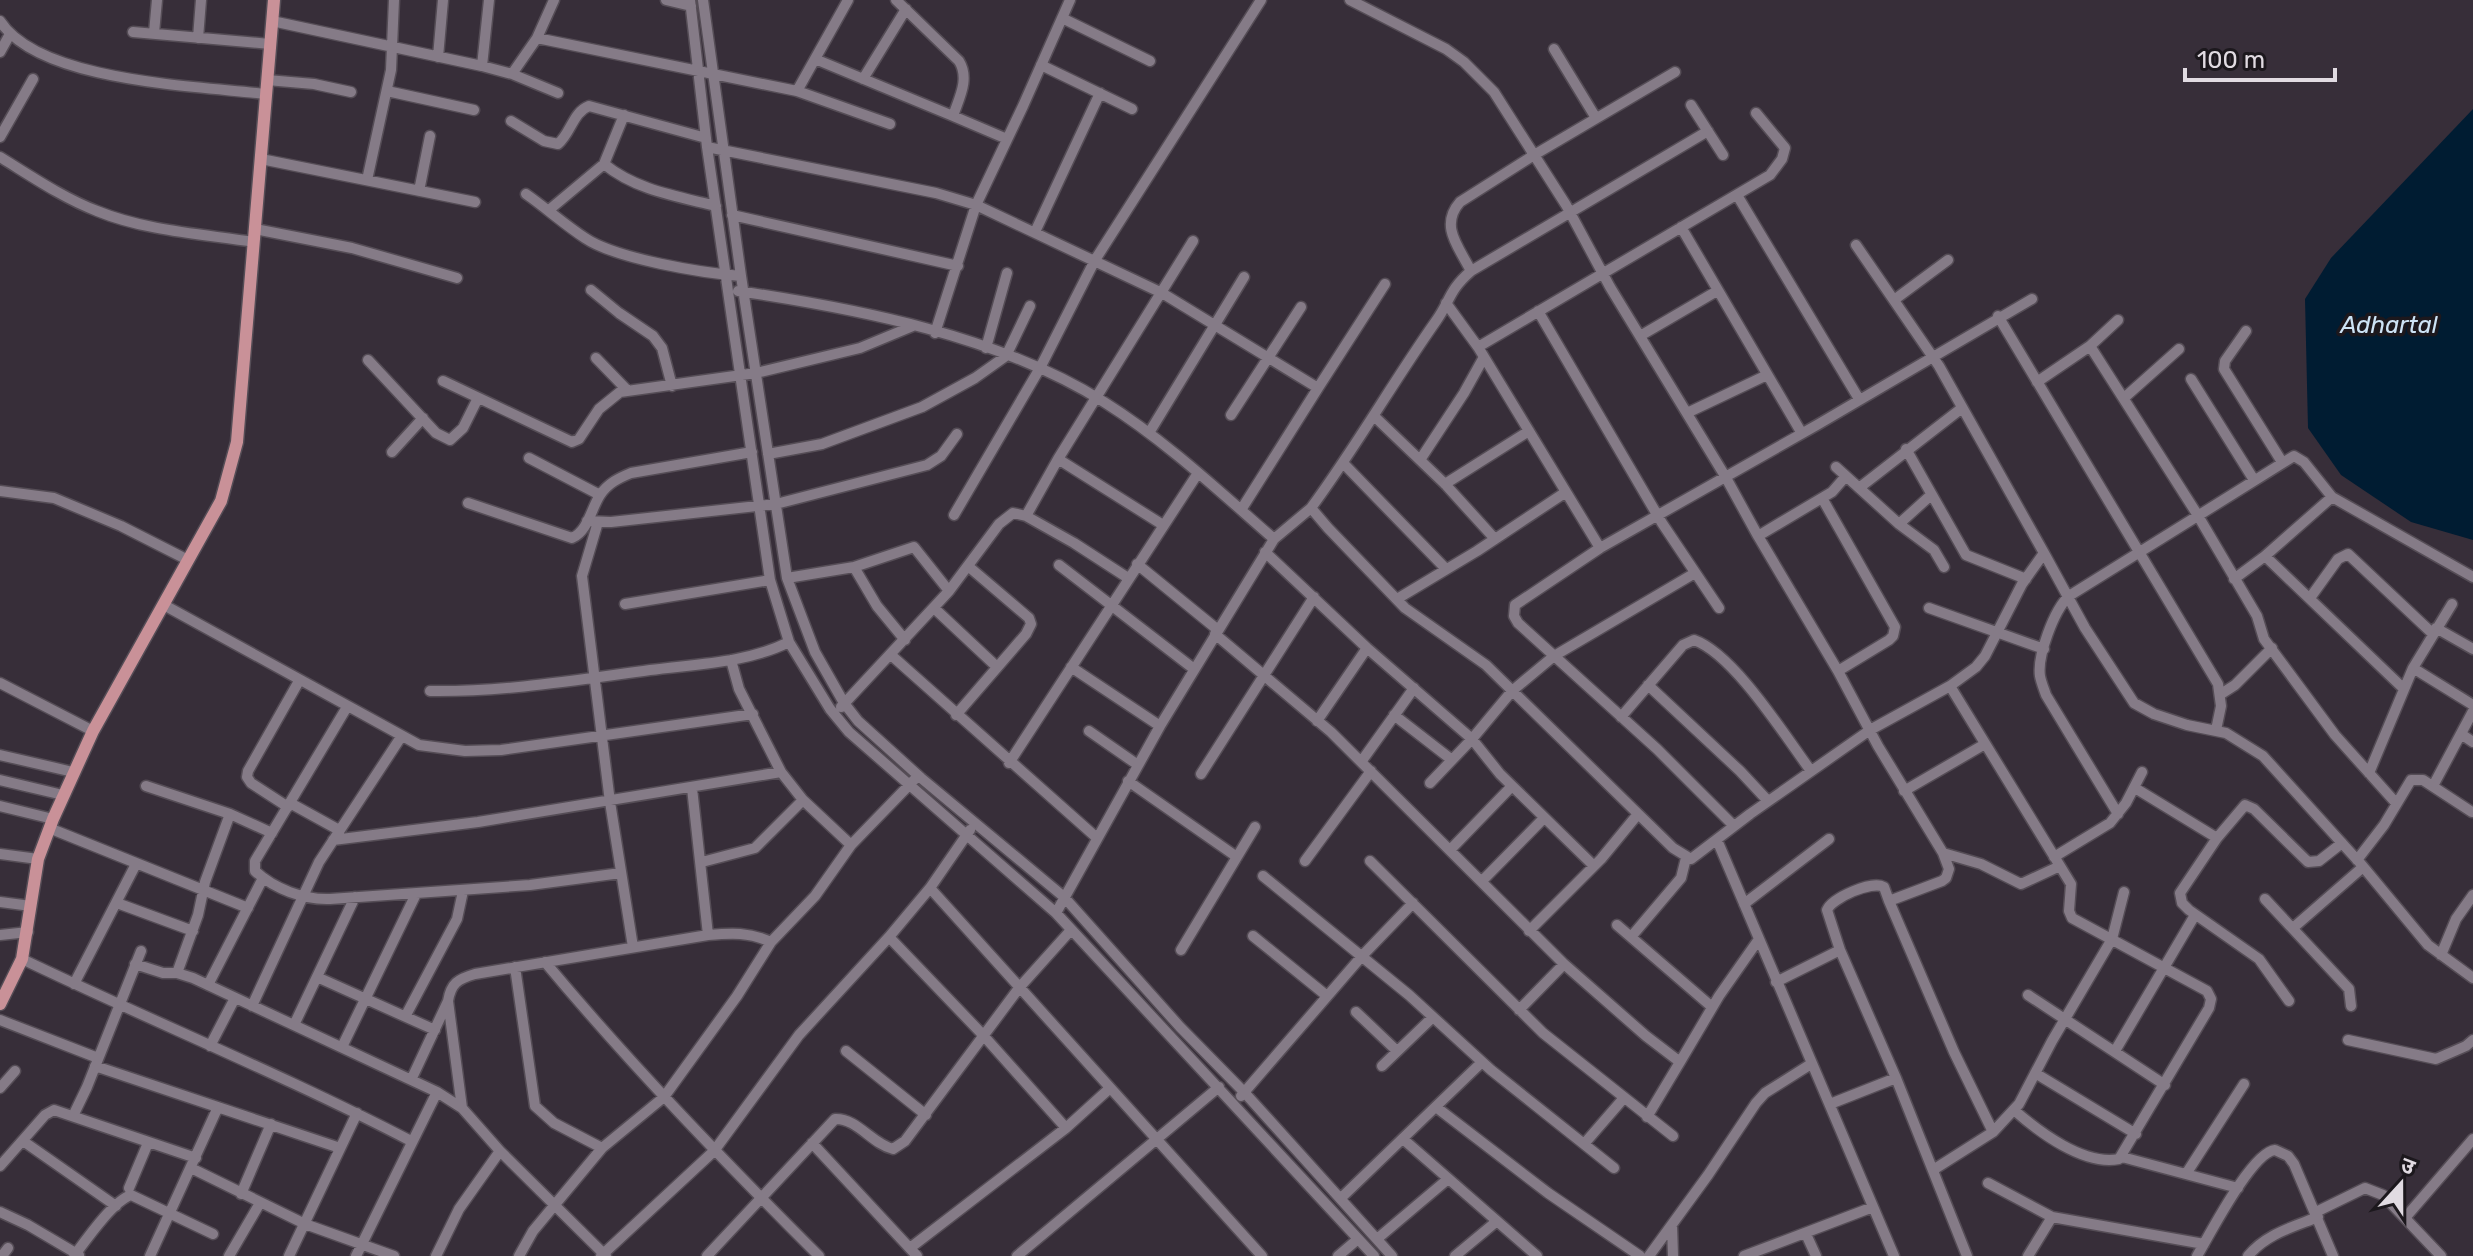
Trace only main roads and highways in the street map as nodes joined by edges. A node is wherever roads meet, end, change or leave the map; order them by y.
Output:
1 (274, 0) edge
2 (5, 986) edge
3 (0, 1004) edge

1 - 2 main road
2 - 3 main road

